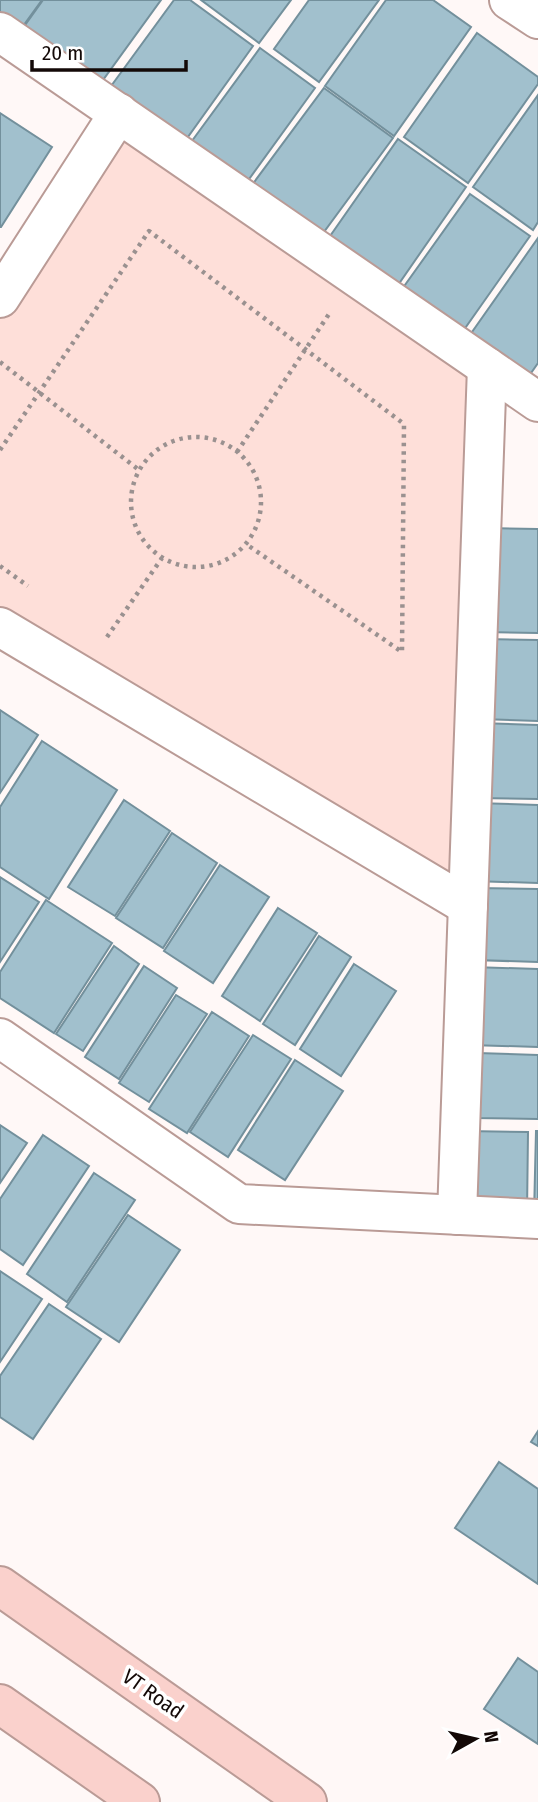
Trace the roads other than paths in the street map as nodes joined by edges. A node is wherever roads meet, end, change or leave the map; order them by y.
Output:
1 (509, 0) edge
2 (538, 19) edge
3 (0, 32) edge
4 (119, 113) junction
5 (0, 298) edge
6 (487, 367) junction
7 (538, 402) edge
8 (0, 627) edge
9 (468, 906) junction
10 (0, 1038) edge
11 (457, 1215) junction
12 (538, 1219) edge
13 (0, 1586) edge
14 (0, 1704) edge
15 (140, 1802) edge
16 (307, 1802) edge

1 - 2 street
3 - 4 street
4 - 5 street
4 - 6 street
6 - 7 street
6 - 9 street
8 - 9 street
9 - 11 street
10 - 11 street
11 - 12 street
13 - 16 street, VT Road
14 - 15 street

